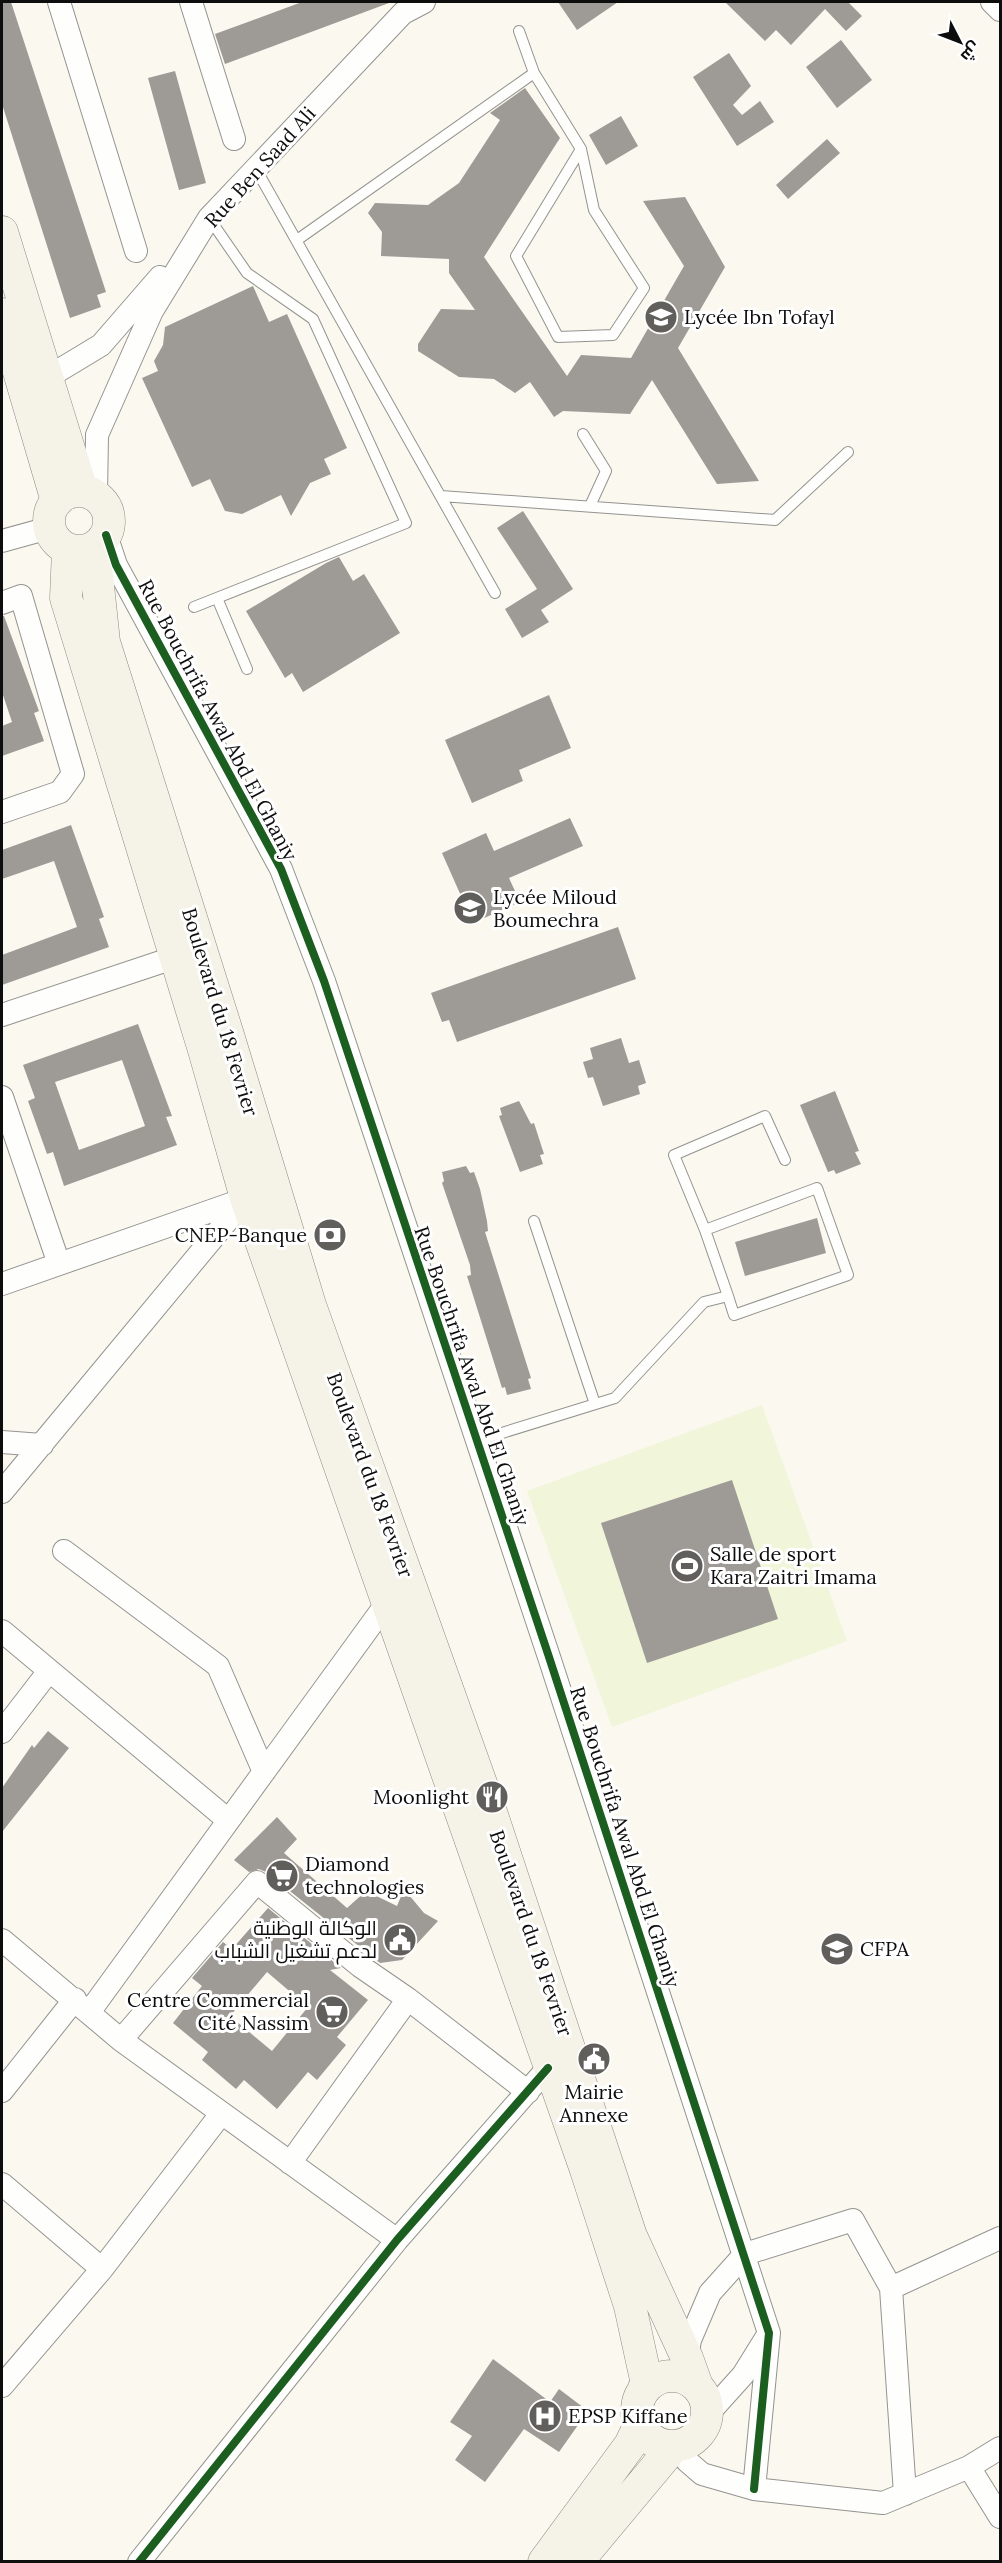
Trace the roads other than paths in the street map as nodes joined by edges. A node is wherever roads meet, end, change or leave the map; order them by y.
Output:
1 (59, 2) edge
2 (191, 2) edge
3 (424, 2) edge
4 (992, 2) edge
5 (401, 7) edge
6 (1000, 10) edge
7 (519, 31) dead end
8 (534, 73) junction
9 (234, 139) dead end
10 (581, 149) junction
11 (256, 169) junction
12 (209, 218) junction
13 (2, 232) edge
14 (297, 240) junction
15 (136, 251) dead end
16 (2, 315) edge
17 (48, 377) junction
18 (583, 434) dead end
19 (848, 452) dead end
20 (441, 496) junction
21 (590, 506) junction
22 (79, 521) junction
23 (2, 542) edge
24 (495, 593) dead end
25 (217, 598) junction
26 (2, 603) edge
27 (194, 607) dead end
28 (247, 669) dead end
29 (2, 812) edge
30 (176, 957) junction
31 (2, 1015) edge
32 (2, 1097) edge
33 (785, 1160) dead end
34 (260, 1194) junction
35 (534, 1221) dead end
36 (705, 1230) junction
37 (59, 1264) junction
38 (2, 1284) edge
39 (728, 1296) junction
40 (595, 1404) junction
41 (476, 1441) junction
42 (2, 1443) edge
43 (42, 1445) junction
44 (2, 1492) edge
45 (64, 1551) dead end
46 (389, 1600) junction
47 (2, 1631) edge
48 (49, 1671) junction
49 (2, 1732) edge
50 (264, 1772) junction
51 (228, 1820) junction
52 (2, 1940) edge
53 (408, 1999) junction
54 (82, 2005) junction
55 (121, 2040) junction
56 (548, 2068) junction
57 (2, 2091) edge
58 (528, 2092) junction
59 (221, 2114) junction
60 (290, 2163) junction
61 (2, 2184) edge
62 (1000, 2238) edge
63 (397, 2240) junction
64 (745, 2254) junction
65 (102, 2269) junction
66 (891, 2288) junction
67 (769, 2333) junction
68 (692, 2372) junction
69 (2, 2386) edge
70 (644, 2388) junction
71 (707, 2415) junction
72 (639, 2426) junction
73 (679, 2445) junction
74 (1000, 2448) edge
75 (969, 2467) junction
76 (754, 2489) junction
77 (905, 2494) junction
78 (1000, 2517) edge
79 (139, 2562) edge
80 (544, 2562) edge
81 (577, 2562) edge

1 - 15 street
2 - 9 street
3 - 5 street, Rue Ben Saad Ali
4 - 6 street
5 - 11 street, Rue Ben Saad Ali
7 - 8 lane
8 - 10 lane
8 - 14 lane
10 - 10 lane
11 - 12 street, Rue Ben Saad Ali
11 - 14 lane
12 - 17 street
12 - 22 street, Rue Ben Saad Ali
12 - 25 lane
13 - 17 main road
14 - 20 lane
16 - 22 main road
17 - 22 main road
18 - 21 lane
19 - 21 lane
20 - 21 lane
20 - 24 lane
22 - 23 street
22 - 30 main road, Boulevard du 18 Fevrier
22 - 34 main road, Boulevard du 18 Fevrier
22 - 41 street, Rue Bouchrifa Awal Abd El Ghaniy
25 - 27 lane
25 - 28 lane
26 - 29 street
30 - 31 street
30 - 34 main road, Boulevard du 18 Fevrier
32 - 37 street
33 - 36 lane
34 - 37 street
34 - 43 street
34 - 46 main road, Boulevard du 18 Fevrier
34 - 68 main road, Boulevard du 18 Fevrier
35 - 40 lane
36 - 39 lane
36 - 39 lane
37 - 38 street
39 - 40 lane
40 - 41 lane
41 - 64 street, Rue Bouchrifa Awal Abd El Ghaniy
42 - 43 street
43 - 44 street
45 - 50 street
46 - 50 street
46 - 56 main road, Boulevard du 18 Fevrier
47 - 48 street
48 - 49 street
48 - 51 street
50 - 51 street
51 - 54 street
52 - 54 street
53 - 55 street
53 - 58 street
53 - 60 street
54 - 55 street
54 - 57 street
55 - 59 street
56 - 58 street
56 - 70 main road, Boulevard du 18 Fevrier
58 - 63 street
59 - 60 street
59 - 65 street
60 - 63 street
61 - 65 street
62 - 66 street
63 - 79 street
64 - 66 street
64 - 67 street, Rue Bouchrifa Awal Abd El Ghaniy
64 - 68 street
65 - 69 street
66 - 77 street
67 - 71 street
67 - 76 street
68 - 70 main road
68 - 71 main road
70 - 72 main road
71 - 73 main road
72 - 73 main road
72 - 80 main road
73 - 76 street
73 - 81 main road
74 - 75 street
75 - 77 street
75 - 78 street
76 - 77 street

